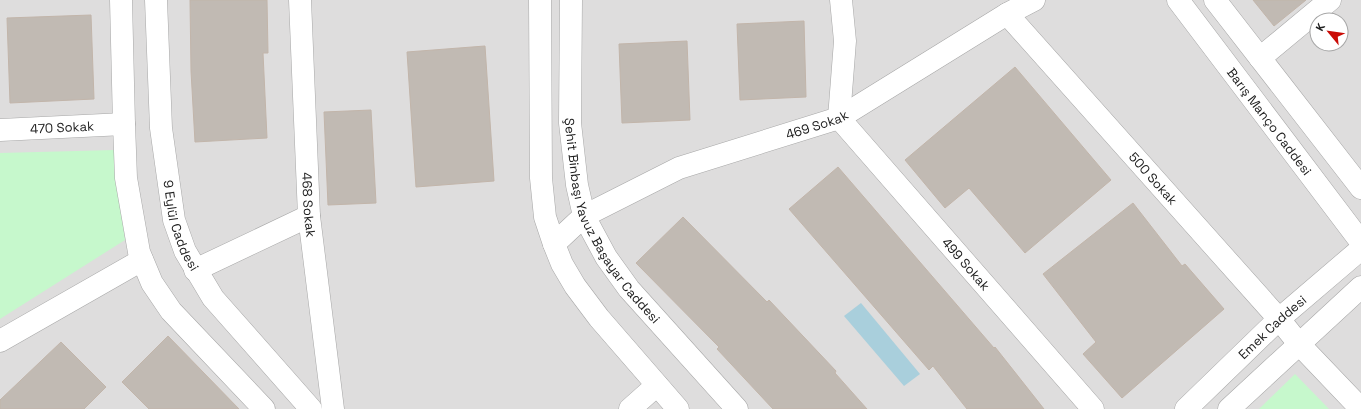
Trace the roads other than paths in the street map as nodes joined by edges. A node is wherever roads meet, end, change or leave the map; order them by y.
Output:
1 (121, 0) edge
2 (156, 0) edge
3 (300, 0) edge
4 (540, 0) edge
5 (571, 0) edge
6 (841, 0) edge
7 (1034, 0) edge
8 (1178, 0) edge
9 (1215, 0) edge
10 (1330, 0) edge
11 (1007, 14) junction
12 (1260, 58) junction
13 (839, 118) junction
14 (124, 124) junction
15 (0, 130) edge
16 (1361, 188) edge
17 (309, 216) junction
18 (584, 216) junction
19 (1361, 242) edge
20 (554, 244) junction
21 (1361, 248) edge
22 (142, 260) junction
23 (195, 270) junction
24 (1361, 287) edge
25 (1279, 319) junction
26 (0, 341) edge
27 (1299, 344) junction
28 (657, 385) junction
29 (264, 409) edge
30 (311, 409) edge
31 (333, 409) edge
32 (630, 409) edge
33 (678, 409) edge
34 (737, 409) edge
35 (1094, 409) edge
36 (1186, 409) edge
37 (1229, 409) edge
38 (1361, 409) edge

1 - 14 street
2 - 23 street, 9 Eylül Caddesi
3 - 17 street, 468 Sokak
4 - 20 street
5 - 18 street, Şehit Binbaşı Yavuz Başayar Caddesi
6 - 13 street
7 - 11 street, 469 Sokak
8 - 19 street, Barış Manço Caddesi
9 - 12 street
10 - 12 street
11 - 13 street, 469 Sokak
11 - 25 street, 500 Sokak
12 - 16 street
13 - 18 street, 469 Sokak
13 - 35 street, 499 Sokak
14 - 15 street, 470 Sokak
14 - 22 street
17 - 23 street
17 - 31 street, 468 Sokak
18 - 20 street, 469 Sokak
18 - 34 street, Şehit Binbaşı Yavuz Başayar Caddesi
20 - 28 street
21 - 25 street, Emek Caddesi
22 - 26 street
22 - 29 street
23 - 30 street, 9 Eylül Caddesi
24 - 27 street
25 - 27 street, 500 Sokak
25 - 36 street, Emek Caddesi
27 - 37 street
27 - 38 street, 500 Sokak
28 - 32 street
28 - 33 street

